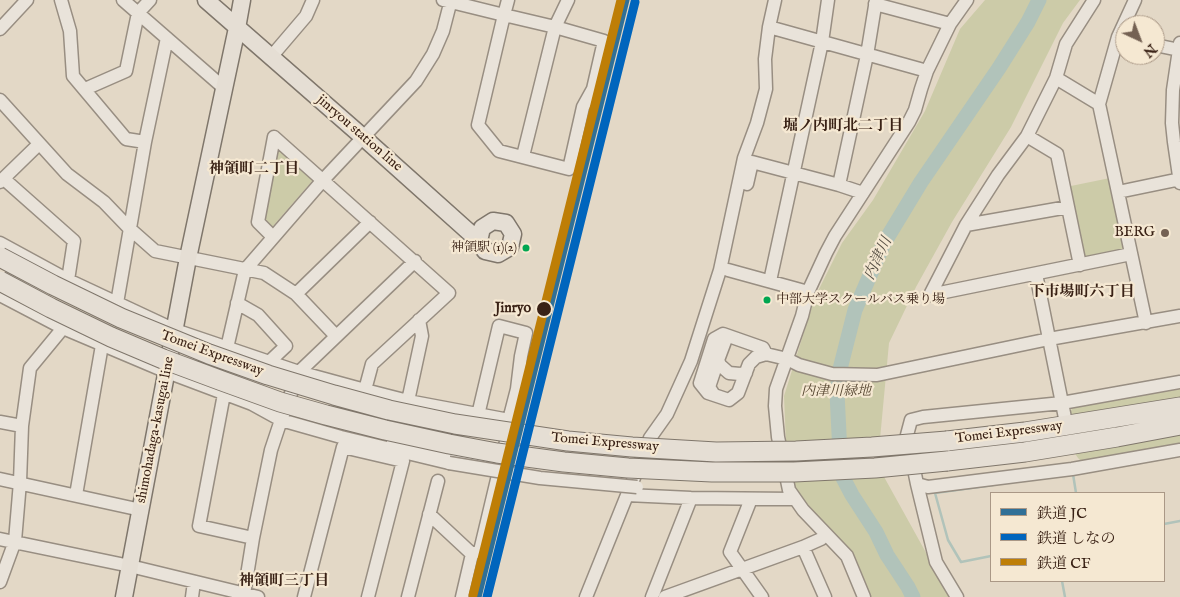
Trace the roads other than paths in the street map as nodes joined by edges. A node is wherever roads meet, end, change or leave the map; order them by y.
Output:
1 (27, 0) edge
2 (61, 0) edge
3 (123, 0) edge
4 (150, 0) edge
5 (206, 0) edge
6 (242, 0) edge
7 (313, 0) edge
8 (508, 0) edge
9 (568, 0) edge
10 (775, 0) edge
11 (828, 0) edge
12 (968, 0) edge
13 (1094, 0) edge
14 (1135, 0) edge
15 (448, 1) edge
16 (876, 2) edge
17 (138, 13) junction
18 (504, 15) junction
19 (1130, 15) edge
20 (950, 24) junction
21 (555, 27) junction
22 (770, 27) junction
23 (237, 28) junction
24 (0, 29) edge
25 (167, 38) junction
26 (822, 42) junction
27 (1165, 45) edge
28 (1179, 46) edge
29 (867, 55) junction
30 (271, 57) junction
31 (1115, 58) edge
32 (927, 71) junction
33 (1056, 78) junction
34 (224, 88) junction
35 (85, 89) junction
36 (0, 100) edge
37 (1099, 104) junction
38 (1027, 136) junction
39 (364, 138) junction
40 (145, 142) junction
41 (39, 144) junction
42 (522, 156) junction
43 (794, 173) junction
44 (2, 180) edge
45 (323, 180) junction
46 (1180, 180) edge
47 (839, 185) junction
48 (1118, 192) junction
49 (863, 194) junction
50 (1068, 207) junction
51 (370, 222) junction
52 (966, 226) junction
53 (129, 228) junction
54 (273, 237) junction
55 (479, 241) dead end
56 (0, 243) edge
57 (1131, 254) junction
58 (0, 257) edge
59 (188, 258) junction
60 (414, 261) junction
61 (1080, 265) junction
62 (244, 270) junction
63 (728, 270) junction
64 (1036, 274) junction
65 (68, 280) junction
66 (770, 281) junction
67 (0, 282) edge
68 (808, 292) junction
69 (296, 294) junction
70 (0, 295) edge
71 (116, 303) junction
72 (237, 304) junction
73 (715, 313) dead end
74 (1180, 316) edge
75 (419, 320) junction
76 (1146, 323) junction
77 (62, 328) junction
78 (175, 330) junction
79 (336, 336) junction
80 (727, 336) junction
81 (1048, 339) junction
82 (102, 345) junction
83 (227, 348) junction
84 (766, 354) junction
85 (718, 360) junction
86 (269, 362) junction
87 (793, 362) junction
88 (167, 372) junction
89 (299, 372) junction
90 (746, 373) junction
91 (1180, 382) edge
92 (365, 390) junction
93 (224, 394) junction
94 (714, 395) junction
95 (408, 401) junction
96 (1062, 403) junction
97 (1180, 407) edge
98 (474, 414) junction
99 (282, 416) junction
100 (1065, 418) dead end
101 (509, 420) junction
102 (0, 422) edge
103 (1180, 425) edge
104 (22, 426) junction
105 (1180, 450) edge
106 (1070, 454) dead end
107 (453, 459) junction
108 (500, 463) junction
109 (1072, 469) junction
110 (0, 478) edge
111 (438, 481) dead end
112 (20, 482) junction
113 (917, 484) junction
114 (632, 491) junction
115 (791, 494) junction
116 (76, 495) junction
117 (691, 498) junction
118 (751, 499) junction
119 (141, 510) junction
120 (429, 514) junction
121 (825, 534) junction
122 (254, 538) junction
123 (0, 539) edge
124 (15, 541) junction
125 (803, 547) junction
126 (472, 554) junction
127 (130, 566) junction
128 (742, 569) junction
129 (0, 582) edge
130 (194, 582) junction
131 (244, 594) junction
132 (823, 596) edge
133 (124, 597) edge
134 (192, 597) edge
135 (258, 597) edge
136 (304, 597) edge
137 (368, 597) edge
138 (408, 597) edge
139 (462, 597) edge
140 (586, 597) edge
141 (652, 597) edge
142 (666, 597) edge
143 (762, 597) edge
144 (864, 597) edge
145 (957, 597) edge

1 - 24 street
2 - 35 street
3 - 17 street
4 - 17 street
5 - 23 main road, jinryou station line
6 - 23 main road, shimohadaga-kasugai line
7 - 30 street
8 - 18 street
9 - 21 street
10 - 22 street
11 - 26 street
12 - 20 street
13 - 33 street
14 - 19 street
15 - 18 street
15 - 39 street
16 - 20 street
16 - 29 street
17 - 25 street
17 - 35 street
18 - 21 street
18 - 42 street
20 - 32 street
21 - 42 street
21 - 42 street
22 - 26 street
22 - 114 street
23 - 30 main road, jinryou station line
23 - 34 main road, shimohadaga-kasugai line
25 - 34 street
25 - 40 street
26 - 29 street
26 - 43 street
27 - 28 street
28 - 46 street
29 - 32 street
29 - 47 street
30 - 39 main road, jinryou station line
31 - 37 street
32 - 49 street
33 - 37 street
33 - 38 street
34 - 59 main road, shimohadaga-kasugai line
35 - 40 street
36 - 41 street
37 - 48 street
38 - 50 street
38 - 52 street
39 - 45 street
39 - 55 main road, jinryou station line
40 - 53 street
41 - 44 street
41 - 53 street
43 - 47 street
43 - 63 street
43 - 66 street
44 - 65 street
45 - 51 street
45 - 54 street
45 - 54 street
46 - 48 street
47 - 49 street
48 - 57 street
49 - 68 street
50 - 52 street
50 - 61 street
51 - 60 street
51 - 69 street
52 - 64 street
53 - 59 street
53 - 71 street
54 - 62 street
56 - 65 street
57 - 61 street
57 - 76 street
58 - 97 highway, Tomei Expressway, bridge
59 - 62 street
59 - 78 main road, shimohadaga-kasugai line
60 - 75 street
60 - 79 street
61 - 64 street
62 - 69 street
62 - 72 street
63 - 66 street
63 - 73 street
64 - 81 street
65 - 71 street
66 - 68 street
67 - 103 highway, Tomei Expressway, bridge
68 - 87 street
69 - 79 street
70 - 77 street
71 - 78 street
72 - 83 street
72 - 86 street
74 - 76 street
75 - 92 street
75 - 95 street
76 - 81 street
77 - 82 street
77 - 104 street
78 - 83 street
78 - 88 main road, shimohadaga-kasugai line
79 - 89 street
80 - 84 street
80 - 85 street
80 - 94 street
81 - 87 street
81 - 96 street
82 - 88 street
82 - 116 street
83 - 86 street
84 - 87 street
84 - 90 street
85 - 90 street
85 - 94 street
86 - 89 street
87 - 115 street
88 - 93 street
88 - 119 main road, shimohadaga-kasugai line
89 - 92 street
89 - 99 street
90 - 94 street
91 - 96 street
92 - 95 street
93 - 99 street
93 - 122 street
95 - 98 street
96 - 100 street
96 - 113 street
98 - 101 street
98 - 101 street
98 - 107 street
99 - 107 street
99 - 122 street
101 - 108 street
102 - 104 street
104 - 112 street
105 - 109 street
106 - 109 street
107 - 108 street
107 - 114 street, bridge
108 - 126 street
109 - 113 street
110 - 112 street
111 - 120 street
112 - 116 street
112 - 124 street
113 - 145 street
114 - 115 street
114 - 117 street
114 - 140 street
115 - 118 street
115 - 121 street
116 - 119 street
117 - 118 street
117 - 141 street
118 - 128 street
119 - 127 main road, shimohadaga-kasugai line
120 - 126 street
120 - 138 street
121 - 125 street
121 - 144 street
122 - 131 street
123 - 124 street
124 - 127 street
124 - 129 street
125 - 128 street
125 - 132 street
126 - 139 street
127 - 130 street
127 - 133 main road, shimohadaga-kasugai line
128 - 142 street
128 - 143 street
130 - 131 street
130 - 134 street
131 - 135 street
136 - 137 street

